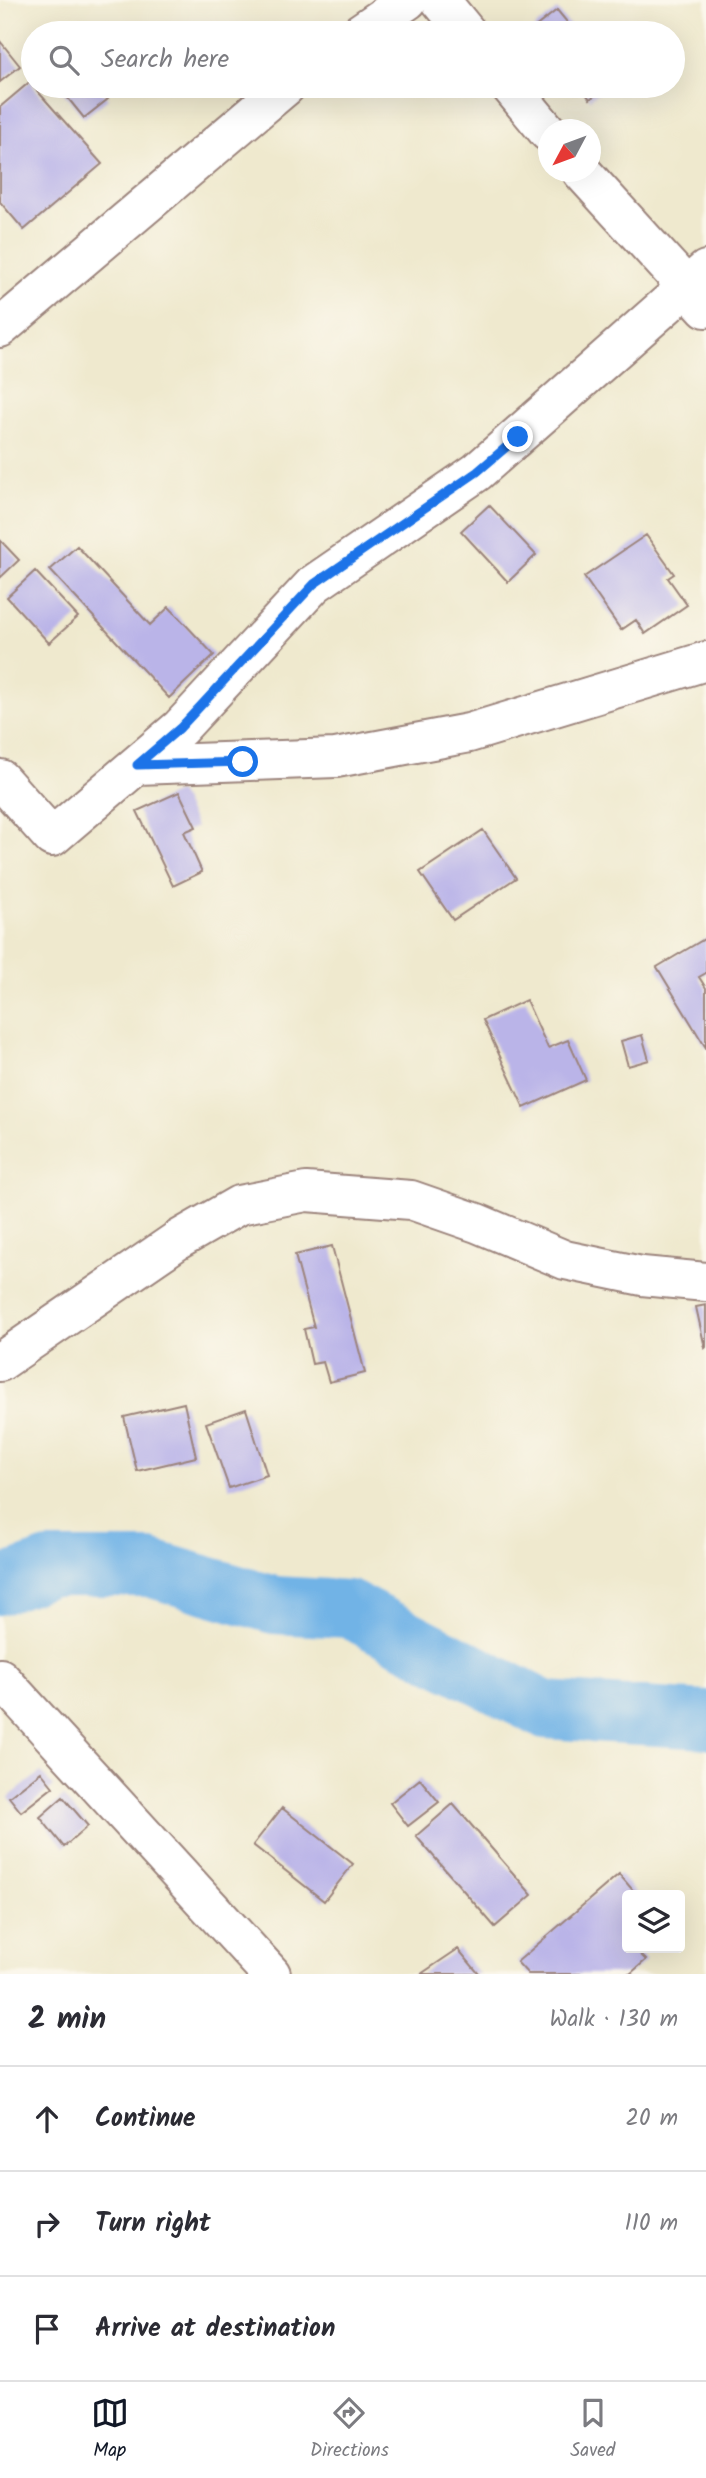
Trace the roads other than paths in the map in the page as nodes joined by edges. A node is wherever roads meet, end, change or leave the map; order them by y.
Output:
1 (408, 0) edge
2 (440, 0) edge
3 (377, 21) edge
4 (457, 21) edge
5 (272, 98) edge
6 (520, 98) edge
7 (538, 120) edge
8 (592, 182) edge
9 (700, 287) edge
10 (0, 328) edge
11 (706, 662) edge
12 (137, 765) junction
13 (0, 779) edge
14 (706, 1282) edge
15 (0, 1362) edge
16 (0, 1678) edge
17 (271, 1974) edge

1 - 3 street
2 - 4 street
5 - 10 street
6 - 7 street
8 - 9 street
9 - 12 street
11 - 12 street
12 - 13 street
14 - 15 street
16 - 17 street

